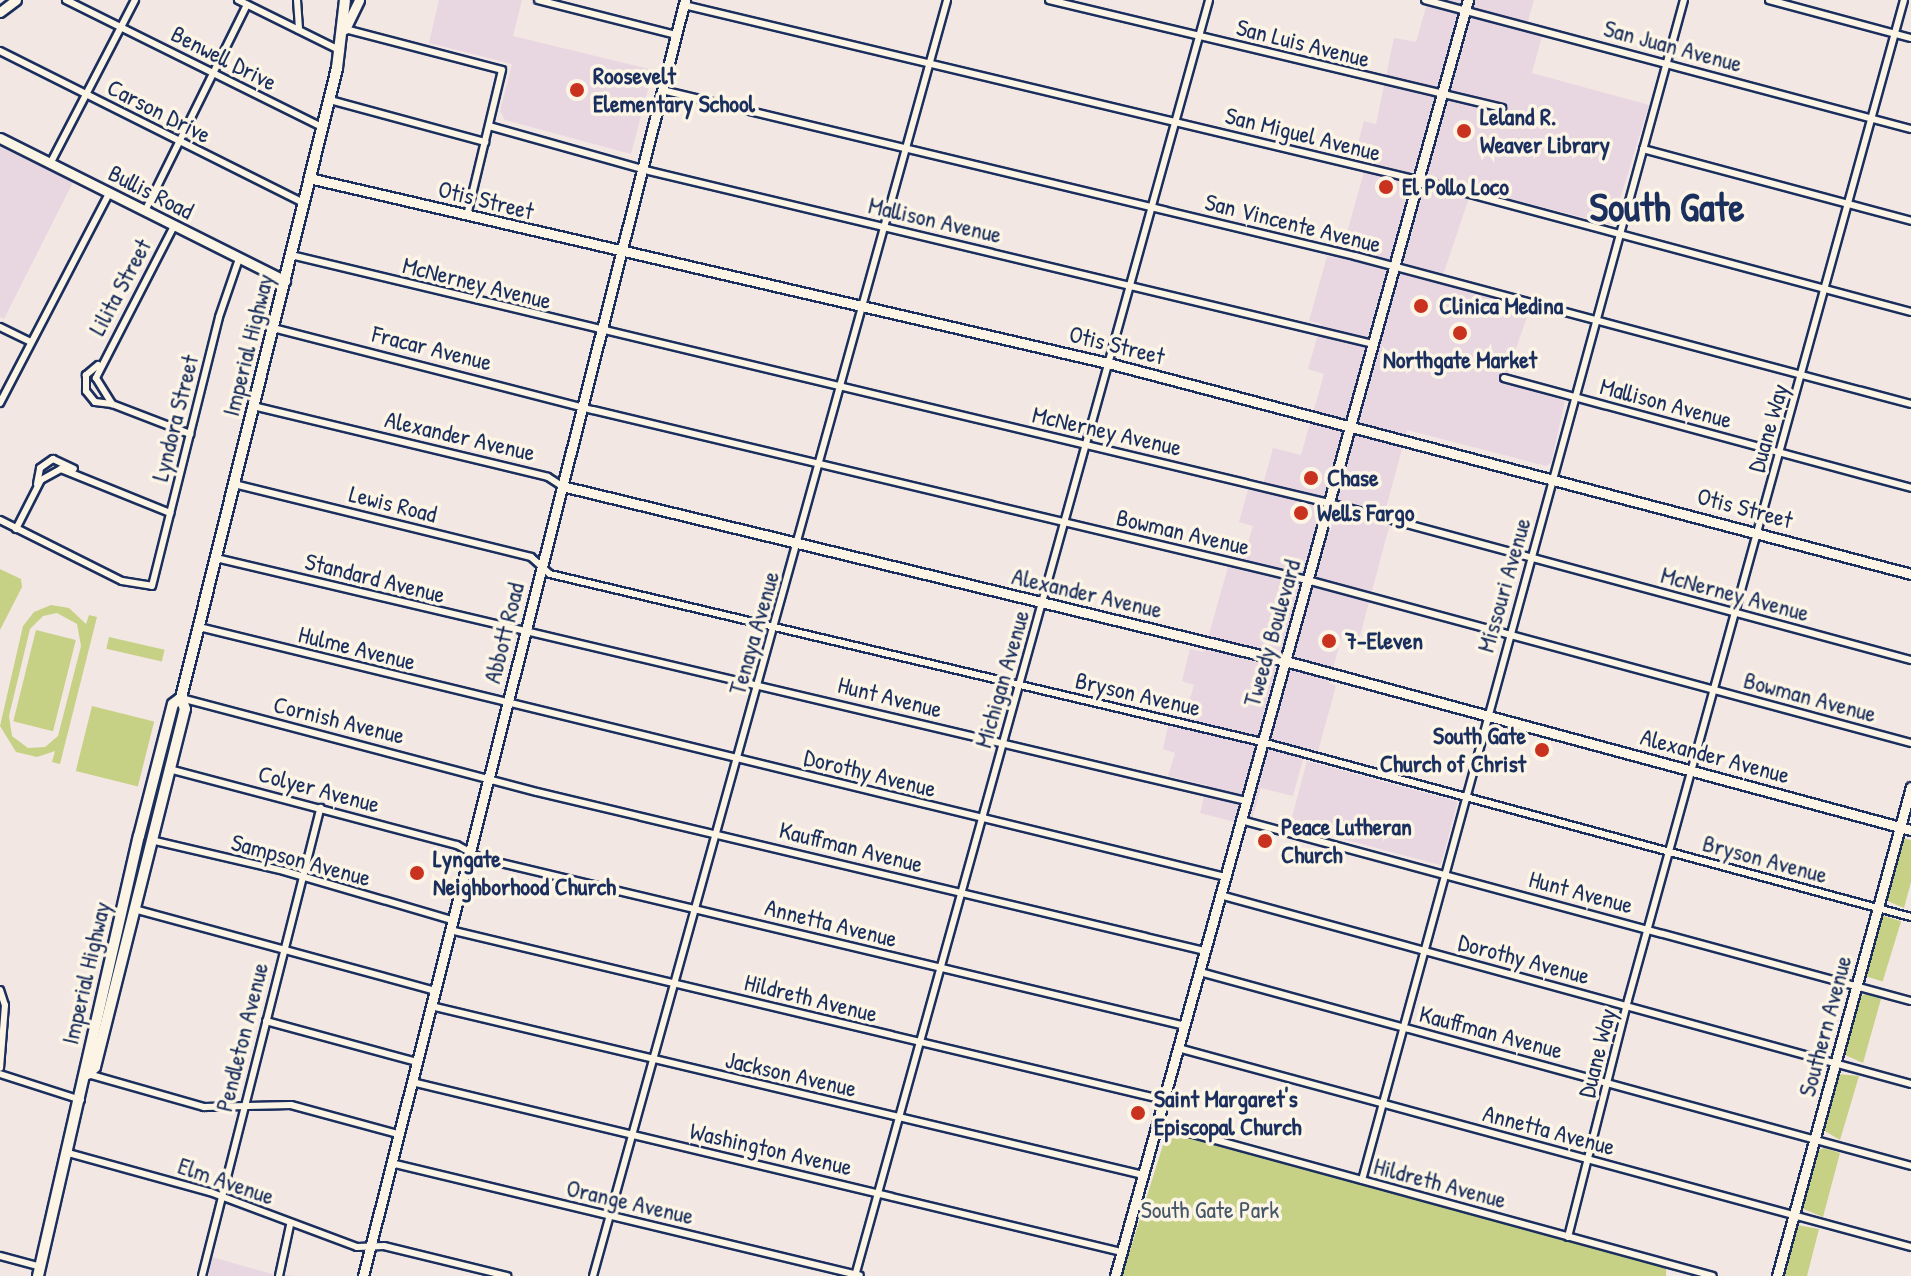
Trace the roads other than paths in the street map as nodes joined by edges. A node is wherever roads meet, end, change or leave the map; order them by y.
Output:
1 (16, 0) edge
2 (66, 0) edge
3 (135, 0) edge
4 (238, 0) edge
5 (297, 0) edge
6 (345, 0) edge
7 (359, 0) edge
8 (538, 0) edge
9 (947, 0) edge
10 (1049, 0) edge
11 (1209, 0) edge
12 (1425, 0) edge
13 (1684, 0) edge
14 (1769, 0) edge
15 (1904, 0) edge
16 (684, 2) edge
17 (247, 5) junction
18 (1467, 5) edge
19 (0, 12) edge
20 (121, 26) junction
21 (345, 29) junction
22 (299, 30) junction
23 (1895, 34) junction
24 (676, 35) junction
25 (1199, 36) junction
26 (1911, 38) edge
27 (0, 51) edge
28 (341, 51) junction
29 (930, 63) junction
30 (1666, 63) junction
31 (214, 74) junction
32 (662, 90) junction
33 (86, 94) junction
34 (1442, 95) junction
35 (330, 100) junction
36 (1502, 108) dead end
37 (1872, 118) junction
38 (1175, 122) junction
39 (489, 126) junction
40 (322, 127) junction
41 (1911, 129) edge
42 (0, 138) edge
43 (485, 142) junction
44 (180, 143) junction
45 (907, 149) junction
46 (1643, 149) junction
47 (50, 164) junction
48 (642, 168) junction
49 (309, 178) junction
50 (1418, 180) junction
51 (109, 194) junction
52 (303, 203) junction
53 (1848, 204) junction
54 (1152, 207) junction
55 (145, 211) junction
56 (467, 216) junction
57 (1911, 221) edge
58 (174, 226) junction
59 (884, 226) junction
60 (1619, 236) junction
61 (620, 253) junction
62 (291, 255) junction
63 (239, 259) junction
64 (1394, 266) junction
65 (285, 281) junction
66 (1130, 285) junction
67 (1825, 289) junction
68 (862, 307) junction
69 (1911, 312) edge
70 (1596, 320) junction
71 (0, 327) edge
72 (273, 328) junction
73 (601, 331) junction
74 (31, 342) junction
75 (1373, 344) junction
76 (1108, 363) junction
77 (98, 365) junction
78 (1802, 375) junction
79 (1504, 378) dead end
80 (841, 386) junction
81 (1574, 397) junction
82 (0, 403) edge
83 (112, 404) junction
84 (1911, 404) edge
85 (253, 406) junction
86 (582, 406) junction
87 (1351, 424) junction
88 (190, 434) junction
89 (1085, 445) junction
90 (1780, 452) junction
91 (820, 464) junction
92 (76, 472) junction
93 (1553, 478) junction
94 (234, 484) junction
95 (37, 486) junction
96 (562, 486) junction
97 (1911, 488) edge
98 (1329, 503) junction
99 (170, 513) junction
100 (0, 520) edge
101 (1064, 522) junction
102 (16, 529) junction
103 (1758, 532) junction
104 (797, 545) junction
105 (1531, 557) junction
106 (216, 558) junction
107 (542, 565) junction
108 (1911, 574) edge
109 (1307, 580) junction
110 (1041, 603) junction
111 (1736, 612) junction
112 (775, 626) junction
113 (199, 627) junction
114 (525, 633) junction
115 (1510, 635) junction
116 (1911, 660) edge
117 (1285, 661) junction
118 (759, 684) junction
119 (1019, 684) junction
120 (1714, 690) junction
121 (181, 698) junction
122 (507, 705) junction
123 (1486, 715) junction
124 (1262, 742) junction
125 (1003, 743) junction
126 (1911, 743) edge
127 (737, 759) junction
128 (157, 766) junction
129 (169, 769) junction
130 (1692, 771) junction
131 (488, 778) junction
132 (1911, 787) edge
133 (1464, 796) junction
134 (1246, 801) junction
135 (320, 808) junction
136 (982, 819) junction
137 (1241, 820) junction
138 (1900, 827) junction
139 (1911, 830) edge
140 (717, 832) junction
141 (139, 836) junction
142 (152, 840) junction
143 (470, 851) junction
144 (1669, 852) junction
145 (1443, 874) junction
146 (1225, 877) junction
147 (301, 879) junction
148 (961, 893) junction
149 (1220, 895) junction
150 (122, 906) junction
151 (1878, 908) junction
152 (134, 909) junction
153 (696, 909) junction
154 (1911, 917) edge
155 (451, 925) junction
156 (1648, 929) junction
157 (282, 949) junction
158 (1422, 950) junction
159 (1205, 951) junction
160 (940, 968) junction
161 (1200, 972) junction
162 (676, 984) junction
163 (1857, 986) junction
164 (0, 990) edge
165 (435, 991) junction
166 (1911, 1001) edge
167 (431, 1006) junction
168 (1627, 1006) junction
169 (266, 1021) junction
170 (1185, 1026) junction
171 (1403, 1027) junction
172 (919, 1043) junction
173 (1178, 1048) junction
174 (654, 1060) junction
175 (417, 1062) junction
176 (1836, 1063) junction
177 (0, 1068) edge
178 (0, 1074) edge
179 (88, 1074) junction
180 (412, 1082) junction
181 (1608, 1083) junction
182 (1911, 1084) edge
183 (81, 1100) junction
184 (1164, 1100) junction
185 (1383, 1104) junction
186 (244, 1105) junction
187 (899, 1118) junction
188 (1157, 1124) junction
189 (398, 1134) junction
190 (632, 1135) junction
191 (1814, 1139) junction
192 (68, 1153) junction
193 (1588, 1159) junction
194 (391, 1163) junction
195 (1911, 1166) edge
196 (1143, 1175) junction
197 (1362, 1180) junction
198 (878, 1193) junction
199 (220, 1199) junction
200 (1794, 1215) junction
201 (610, 1216) junction
202 (290, 1225) junction
203 (1568, 1237) junction
204 (370, 1246) junction
205 (1911, 1247) edge
206 (1122, 1252) junction
207 (0, 1256) edge
208 (40, 1272) edge
209 (202, 1276) edge
210 (279, 1276) edge
211 (363, 1276) edge
212 (507, 1276) edge
213 (593, 1276) edge
214 (857, 1276) edge
215 (1115, 1276) edge
216 (1713, 1276) edge
217 (1777, 1276) edge

1 - 19 street
2 - 20 street, Benwell Drive
3 - 20 street
4 - 17 street
5 - 22 street
6 - 21 main road, Imperial Highway
7 - 21 street
8 - 24 street
9 - 29 street, Tenaya Avenue
10 - 25 street, San Luis Avenue
11 - 25 street, Michigan Avenue
12 - 18 street, San Juan Avenue
13 - 30 street, Missouri Avenue
14 - 23 street
15 - 23 street, Duane Way
16 - 24 street, Abbott Road
16 - 29 street, San Miguel Avenue
17 - 22 street
17 - 31 street, Lilita Street
18 - 30 street, San Juan Avenue
18 - 34 street, Tweedy Boulevard
20 - 31 street, Benwell Drive
20 - 33 street
21 - 28 main road, Imperial Highway
21 - 39 street
22 - 28 street
23 - 26 street
23 - 37 street, Duane Way
24 - 32 street, Abbott Road
25 - 34 street, San Luis Avenue
25 - 38 street, Michigan Avenue
27 - 33 street, Carson Drive
28 - 35 main road, Imperial Highway
29 - 38 street, San Miguel Avenue
29 - 45 street, Tenaya Avenue
30 - 37 street, San Juan Avenue
30 - 46 street, Missouri Avenue
31 - 40 street, Benwell Drive
31 - 44 street, Lilita Street
32 - 45 street, San Vincente Avenue
32 - 48 street, Abbott Road
33 - 44 street, Carson Drive
33 - 47 street
34 - 36 street, San Luis Avenue
34 - 50 street, Tweedy Boulevard
35 - 40 main road, Imperial Highway
35 - 43 street
37 - 41 street, San Juan Avenue
37 - 53 street, Duane Way
38 - 50 street, San Miguel Avenue
38 - 54 street, Michigan Avenue
39 - 43 street
39 - 48 street, Mallison Avenue
40 - 49 main road, Imperial Highway
42 - 47 street, Bullis Road
43 - 56 street
44 - 52 street, Carson Drive
44 - 55 street, Lilita Street
45 - 54 street, San Vincente Avenue
45 - 59 street, Tenaya Avenue
46 - 53 street
46 - 60 street, Missouri Avenue
47 - 51 street, Bullis Road
48 - 59 street, Mallison Avenue
48 - 61 street, Abbott Road
49 - 52 main road, Imperial Highway
49 - 56 street, Otis Street
50 - 60 street, San Miguel Avenue
50 - 64 street, Tweedy Boulevard
51 - 55 street, Bullis Road
51 - 74 street
52 - 62 main road, Imperial Highway
53 - 57 street
53 - 67 street, Duane Way
54 - 64 street, San Vincente Avenue
54 - 66 street, Michigan Avenue
55 - 58 street, Bullis Road
56 - 61 street, Otis Street
58 - 63 street, Bullis Road
58 - 77 street, Lilita Street
59 - 66 street, Mallison Avenue
59 - 68 street, Tenaya Avenue
60 - 67 street, San Miguel Avenue
60 - 70 street, Missouri Avenue
61 - 68 street, Otis Street
61 - 73 street, Abbott Road
62 - 65 main road, Imperial Highway
62 - 73 street, McNerney Avenue
63 - 65 street, Bullis Road
63 - 88 street, Lyndora Street
64 - 70 street, San Vincente Avenue
64 - 75 street, Tweedy Boulevard
65 - 72 main road, Imperial Highway
66 - 75 street, Mallison Avenue
66 - 76 street, Michigan Avenue
67 - 69 street, San Miguel Avenue
67 - 78 street, Duane Way
68 - 76 street, Otis Street
68 - 80 street, Tenaya Avenue
70 - 78 street, San Vincente Avenue
70 - 81 street, Missouri Avenue
71 - 74 street
72 - 85 main road, Imperial Highway
72 - 86 street, Fracar Avenue
73 - 80 street, McNerney Avenue
73 - 86 street, Abbott Road
74 - 82 street
75 - 87 street, Tweedy Boulevard
76 - 87 street, Otis Street
76 - 89 street, Michigan Avenue
77 - 83 street, Lilita Street
77 - 83 street, Lilita Street
78 - 84 street, San Vincente Avenue
78 - 90 street, Duane Way
79 - 81 street, Mallison Avenue
80 - 89 street, McNerney Avenue
80 - 91 street, Tenaya Avenue
81 - 90 street, Mallison Avenue
81 - 93 street, Missouri Avenue
83 - 88 street
85 - 94 main road, Imperial Highway
85 - 96 street, Alexander Avenue
86 - 91 street, Bowman Avenue
86 - 96 street, Abbott Road
87 - 93 street, Otis Street
87 - 98 street, Tweedy Boulevard
88 - 99 street, Lyndora Street
89 - 98 street, McNerney Avenue
89 - 101 street, Michigan Avenue
90 - 97 street, Mallison Avenue
90 - 103 street, Duane Way
91 - 101 street, Bowman Avenue
91 - 104 street, Tenaya Avenue
92 - 95 street
92 - 95 street
92 - 99 street
93 - 103 street, Otis Street
93 - 105 street, Missouri Avenue
94 - 106 main road, Imperial Highway
94 - 107 street, Lewis Road
95 - 102 street
96 - 104 street, Alexander Avenue
96 - 107 street, Abbott Road
98 - 105 street, McNerney Avenue
98 - 109 street, Tweedy Boulevard
99 - 102 street, Lyndora Street
100 - 102 street
101 - 109 street, Bowman Avenue
101 - 110 street, Michigan Avenue
103 - 108 street, Otis Street
103 - 111 street, Duane Way
104 - 110 street, Alexander Avenue
104 - 112 street, Tenaya Avenue
105 - 111 street, McNerney Avenue
105 - 115 street, Missouri Avenue
106 - 113 main road, Imperial Highway
106 - 114 street, Standard Avenue
107 - 112 street, Bryson Avenue
107 - 114 street, Abbott Road
109 - 115 street, Bowman Avenue
109 - 117 street, Tweedy Boulevard
110 - 117 street, Alexander Avenue
110 - 119 street, Michigan Avenue
111 - 116 street, McNerney Avenue
111 - 120 street, Duane Way
112 - 118 street, Tenaya Avenue
112 - 119 street, Bryson Avenue
113 - 121 main road, Imperial Highway
113 - 122 street, Hulme Avenue
114 - 118 street, Hunt Avenue
114 - 122 street, Abbott Road
115 - 120 street, Bowman Avenue
115 - 123 street, Missouri Avenue
117 - 123 street, Alexander Avenue
117 - 124 street, Tweedy Boulevard
118 - 125 street, Hunt Avenue
118 - 127 street, Tenaya Avenue
119 - 124 street, Bryson Avenue
119 - 125 street, Michigan Avenue
120 - 126 street, Bowman Avenue
120 - 130 street, Duane Way
121 - 128 main road, Imperial Highway
121 - 129 main road, Imperial Highway
121 - 131 street, Cornish Avenue
122 - 127 street, Dorothy Avenue
122 - 131 street, Abbott Road
123 - 130 street, Alexander Avenue
123 - 133 street, Missouri Avenue
124 - 133 street, Bryson Avenue
124 - 134 street, Tweedy Boulevard
125 - 134 street, Hunt Avenue
125 - 136 street, Michigan Avenue
127 - 136 street, Dorothy Avenue
127 - 140 street, Tenaya Avenue
128 - 129 street, Colyer Avenue
128 - 141 main road, Imperial Highway
129 - 135 street, Colyer Avenue
129 - 142 main road, Imperial Highway
130 - 138 street, Alexander Avenue
130 - 144 street, Duane Way
131 - 140 street, Kauffman Avenue
131 - 143 street, Abbott Road
132 - 138 street, Southern Avenue
133 - 144 street, Bryson Avenue
133 - 145 street, Missouri Avenue
134 - 137 street, Tweedy Boulevard
135 - 143 street, Colyer Avenue
135 - 147 street, Pendleton Avenue
136 - 146 street, Dorothy Avenue
136 - 148 street, Michigan Avenue
137 - 145 street, Hunt Avenue
137 - 146 street, Tweedy Boulevard
138 - 139 street, Alexander Avenue
138 - 151 street, Southern Avenue
140 - 148 street, Kauffman Avenue
140 - 153 street, Tenaya Avenue
141 - 142 street, Sampson Avenue
141 - 150 main road, Imperial Highway
142 - 147 street, Sampson Avenue
142 - 152 main road, Imperial Highway
143 - 153 street, Annetta Avenue
143 - 155 street, Abbott Road
144 - 151 street, Bryson Avenue
144 - 156 street, Duane Way
145 - 156 street, Hunt Avenue
145 - 158 street, Missouri Avenue
146 - 149 street, Tweedy Boulevard
147 - 155 street, Sampson Avenue
147 - 157 street, Pendleton Avenue
148 - 159 street, Kauffman Avenue
148 - 160 street, Michigan Avenue
149 - 158 street, Dorothy Avenue
149 - 159 street, Tweedy Boulevard
150 - 152 street
150 - 179 main road, Imperial Highway
151 - 154 street, Bryson Avenue
151 - 163 street, Southern Avenue
152 - 157 street
152 - 179 main road, Imperial Highway
153 - 160 street, Annetta Avenue
153 - 162 street, Tenaya Avenue
155 - 162 street, Hildreth Avenue
155 - 165 street, Abbott Road
156 - 163 street, Hunt Avenue
156 - 168 street, Duane Way
157 - 165 street
157 - 169 street, Pendleton Avenue
158 - 168 street, Dorothy Avenue
158 - 171 street, Missouri Avenue
159 - 161 street, Tweedy Boulevard
160 - 170 street, Annetta Avenue
160 - 172 street, Michigan Avenue
161 - 170 street, Tweedy Boulevard
161 - 171 street, Kauffman Avenue
162 - 172 street, Hildreth Avenue
162 - 174 street, Tenaya Avenue
163 - 166 street, Hunt Avenue
163 - 176 street, Southern Avenue
164 - 177 street
165 - 167 street, Abbott Road
167 - 174 street, Jackson Avenue
167 - 175 street, Abbott Road
168 - 176 street, Dorothy Avenue
168 - 181 street, Duane Way
169 - 175 street
169 - 186 street, Pendleton Avenue
170 - 173 street, Tweedy Boulevard
171 - 181 street, Kauffman Avenue
171 - 185 street, Missouri Avenue
172 - 184 street, Hildreth Avenue
172 - 187 street, Michigan Avenue
173 - 184 street, Tweedy Boulevard
173 - 185 street, Annetta Avenue
174 - 187 street, Jackson Avenue
174 - 190 street, Tenaya Avenue
175 - 180 street, Abbott Road
176 - 182 street, Dorothy Avenue
176 - 191 street, Southern Avenue
178 - 183 street
179 - 183 main road, Imperial Highway
179 - 186 street
180 - 189 street, Abbott Road
180 - 190 street, Washington Avenue
181 - 191 street, Kauffman Avenue
181 - 193 street, Duane Way
183 - 192 main road, Imperial Highway
184 - 188 street, Tweedy Boulevard
185 - 193 street, Annetta Avenue
185 - 197 street, Missouri Avenue
186 - 189 street
186 - 199 street, Pendleton Avenue
187 - 196 street, Jackson Avenue
187 - 198 street, Michigan Avenue
188 - 196 street, Tweedy Boulevard
188 - 197 street, Hildreth Avenue
189 - 194 street, Abbott Road
190 - 198 street, Washington Avenue
190 - 201 street, Tenaya Avenue
191 - 195 street, Kauffman Avenue
191 - 200 street, Southern Avenue
192 - 199 street, Elm Avenue
192 - 208 main road, Imperial Highway
193 - 200 street, Annetta Avenue
193 - 203 street, Duane Way
194 - 201 street, Orange Avenue
194 - 204 street, Abbott Road
196 - 206 street, Tweedy Boulevard
197 - 203 street, Hildreth Avenue
198 - 206 street, Washington Avenue
198 - 214 street, Michigan Avenue
199 - 202 street, Elm Avenue
199 - 209 street, Pendleton Avenue
200 - 205 street, Annetta Avenue
200 - 217 street, Southern Avenue
201 - 213 street, Tenaya Avenue
201 - 214 street, Orange Avenue
202 - 204 street, Elm Avenue
202 - 210 street
203 - 216 street, Hildreth Avenue
204 - 211 street, Abbott Road
204 - 212 street, Elm Avenue
206 - 215 street, Tweedy Boulevard
207 - 208 street

